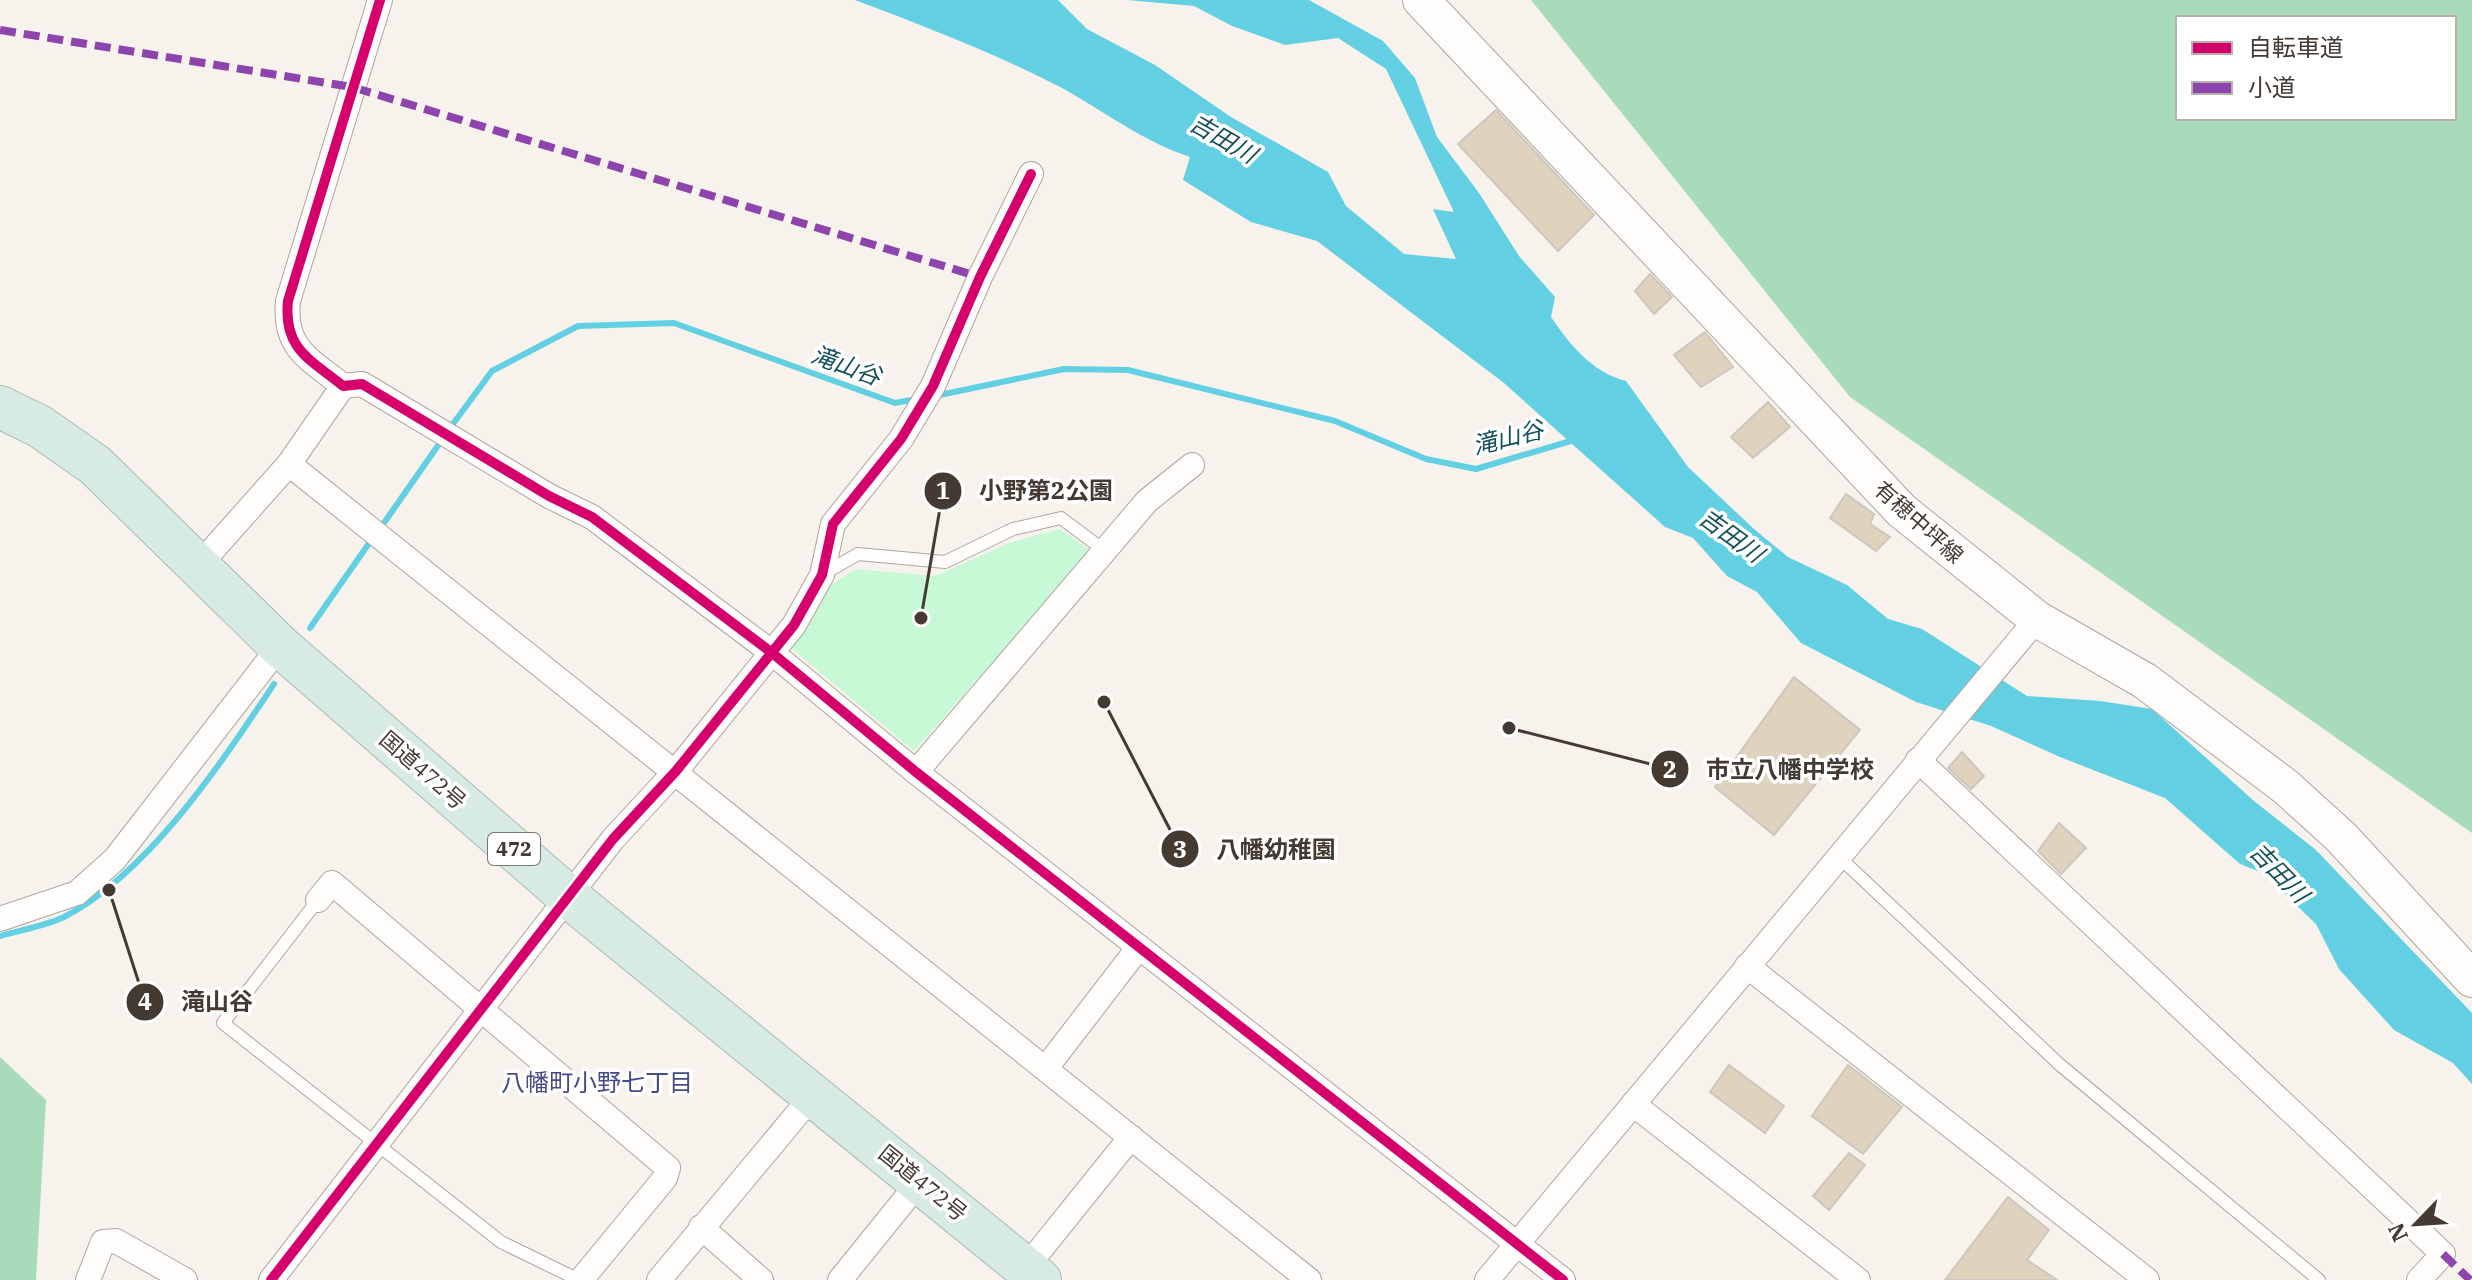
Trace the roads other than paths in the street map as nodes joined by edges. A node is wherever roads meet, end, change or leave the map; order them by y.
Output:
1 (380, 0) edge
2 (1421, 0) edge
3 (1031, 174) dead end
4 (343, 386) junction
5 (0, 407) edge
6 (289, 464) junction
7 (1192, 465) dead end
8 (1105, 551) junction
9 (200, 564) junction
10 (822, 575) junction
11 (2032, 626) junction
12 (280, 646) junction
13 (771, 652) junction
14 (1918, 760) junction
15 (676, 771) junction
16 (916, 772) junction
17 (1838, 856) junction
18 (570, 898) junction
19 (318, 900) joint
20 (0, 919) edge
21 (1139, 947) junction
22 (1747, 966) junction
23 (2472, 979) edge
24 (482, 1009) junction
25 (1046, 1068) junction
26 (814, 1094) junction
27 (1633, 1104) junction
28 (1131, 1137) junction
29 (374, 1145) junction
30 (920, 1181) junction
31 (701, 1227) junction
32 (1517, 1244) junction
33 (1027, 1276) edge
34 (88, 1280) edge
35 (185, 1280) edge
36 (271, 1280) edge
37 (580, 1280) edge
38 (659, 1280) edge
39 (761, 1280) edge
40 (840, 1280) edge
41 (1309, 1280) edge
42 (1487, 1280) edge
43 (1563, 1280) edge
44 (1858, 1280) edge
45 (2147, 1280) edge
46 (2319, 1280) edge
47 (2419, 1280) edge

1 - 4 street
2 - 11 main road, 有穂中坪線
3 - 10 street
4 - 6 street
4 - 13 street
5 - 9 highway, 国道472号 / 472
6 - 9 street
6 - 15 street
7 - 8 street
8 - 10 lane
8 - 16 street
9 - 12 highway, 国道472号 / 472
10 - 13 street
11 - 14 street
11 - 23 main road, 有穂中坪線
12 - 18 highway, 国道472号 / 472
12 - 20 street
13 - 15 street
13 - 16 street
14 - 17 street
14 - 47 street
15 - 18 street
15 - 25 street
16 - 21 street
17 - 22 street
17 - 46 lane
18 - 24 street
18 - 26 highway, 国道472号 / 472
19 - 24 street
19 - 29 lane
21 - 25 street
21 - 32 street
22 - 27 street
22 - 45 street
24 - 29 street
24 - 37 street
25 - 28 street
26 - 30 highway, 国道472号 / 472
26 - 31 street
27 - 32 street
27 - 44 street
28 - 33 street
28 - 41 street
29 - 36 street
29 - 37 lane
30 - 33 highway, 国道472号 / 472
30 - 40 street
31 - 38 street
31 - 39 street
32 - 42 street
32 - 43 street
34 - 35 street

